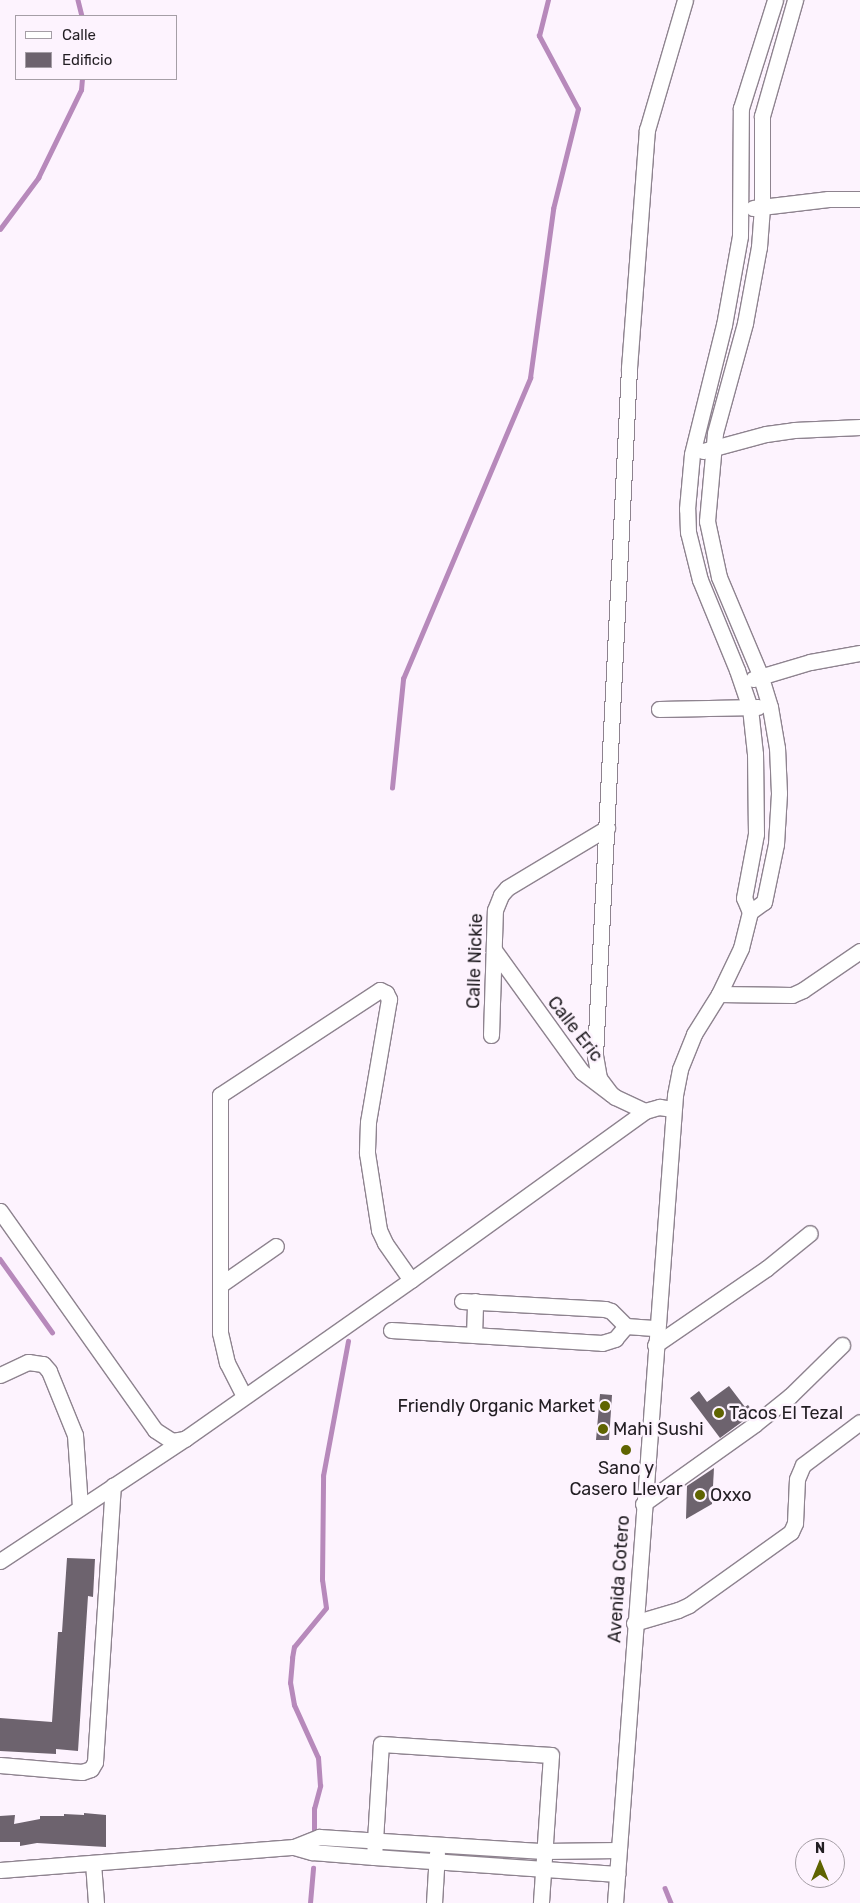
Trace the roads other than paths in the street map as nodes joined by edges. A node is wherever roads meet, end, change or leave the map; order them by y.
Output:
1 (685, 0) edge
2 (775, 0) edge
3 (795, 0) edge
4 (860, 199) edge
5 (762, 207) junction
6 (741, 209) junction
7 (860, 427) edge
8 (712, 448) junction
9 (692, 454) junction
10 (860, 652) edge
11 (762, 677) junction
12 (742, 682) junction
13 (770, 707) junction
14 (750, 708) junction
15 (659, 709) dead end
16 (607, 828) junction
17 (750, 912) junction
18 (494, 950) junction
19 (860, 951) edge
20 (719, 994) junction
21 (491, 1035) dead end
22 (611, 1094) junction
23 (673, 1109) junction
24 (645, 1111) junction
25 (0, 1211) edge
26 (810, 1233) dead end
27 (276, 1246) dead end
28 (411, 1280) junction
29 (220, 1285) junction
30 (626, 1326) junction
31 (657, 1328) junction
32 (391, 1330) dead end
33 (474, 1335) junction
34 (842, 1344) dead end
35 (656, 1346) junction
36 (0, 1375) edge
37 (244, 1396) junction
38 (860, 1422) edge
39 (186, 1438) junction
40 (113, 1486) junction
41 (643, 1504) junction
42 (80, 1507) junction
43 (0, 1561) edge
44 (634, 1622) junction
45 (0, 1765) edge
46 (375, 1840) junction
47 (438, 1844) junction
48 (294, 1847) junction
49 (618, 1850) junction
50 (544, 1851) junction
51 (374, 1857) junction
52 (436, 1862) junction
53 (92, 1863) junction
54 (543, 1869) junction
55 (0, 1870) edge
56 (617, 1874) junction
57 (96, 1903) edge
58 (434, 1903) edge
59 (541, 1903) edge
60 (615, 1903) edge

1 - 16 street
2 - 6 street
3 - 5 street
4 - 5 street
5 - 6 street
5 - 8 street
6 - 9 street
7 - 8 street
8 - 9 street
8 - 11 street
9 - 12 street
10 - 11 street
11 - 12 street
11 - 13 street
12 - 14 street
13 - 14 street
13 - 17 street
14 - 15 street
14 - 17 street
16 - 18 street, Calle Nickie
16 - 22 street
17 - 20 street, Avenida Cotero
18 - 21 street, Calle Nickie
18 - 22 street, Calle Eric
19 - 20 street
20 - 23 street, Avenida Cotero
22 - 24 street, Calle Eric
23 - 24 street
23 - 31 street, Avenida Cotero
24 - 28 street
25 - 39 street
26 - 35 street
27 - 29 street
28 - 29 street
28 - 37 street
29 - 37 street
30 - 31 street
30 - 33 street
30 - 33 street
31 - 35 street, Avenida Cotero
32 - 33 street
34 - 41 street
35 - 41 street, Avenida Cotero
36 - 42 street
37 - 39 street
38 - 44 street
39 - 40 street
40 - 42 street
40 - 45 street
41 - 44 street, Avenida Cotero
42 - 43 street
44 - 49 street, Avenida Cotero
46 - 47 street
46 - 48 street
46 - 50 street
46 - 51 street
47 - 50 street
47 - 52 street
48 - 51 street
48 - 53 street
49 - 50 street
49 - 56 street, Avenida Cotero
50 - 54 street
51 - 52 street
52 - 54 street
52 - 58 street
53 - 55 street
53 - 57 street
54 - 56 street
54 - 59 street
56 - 60 street, Avenida Cotero

